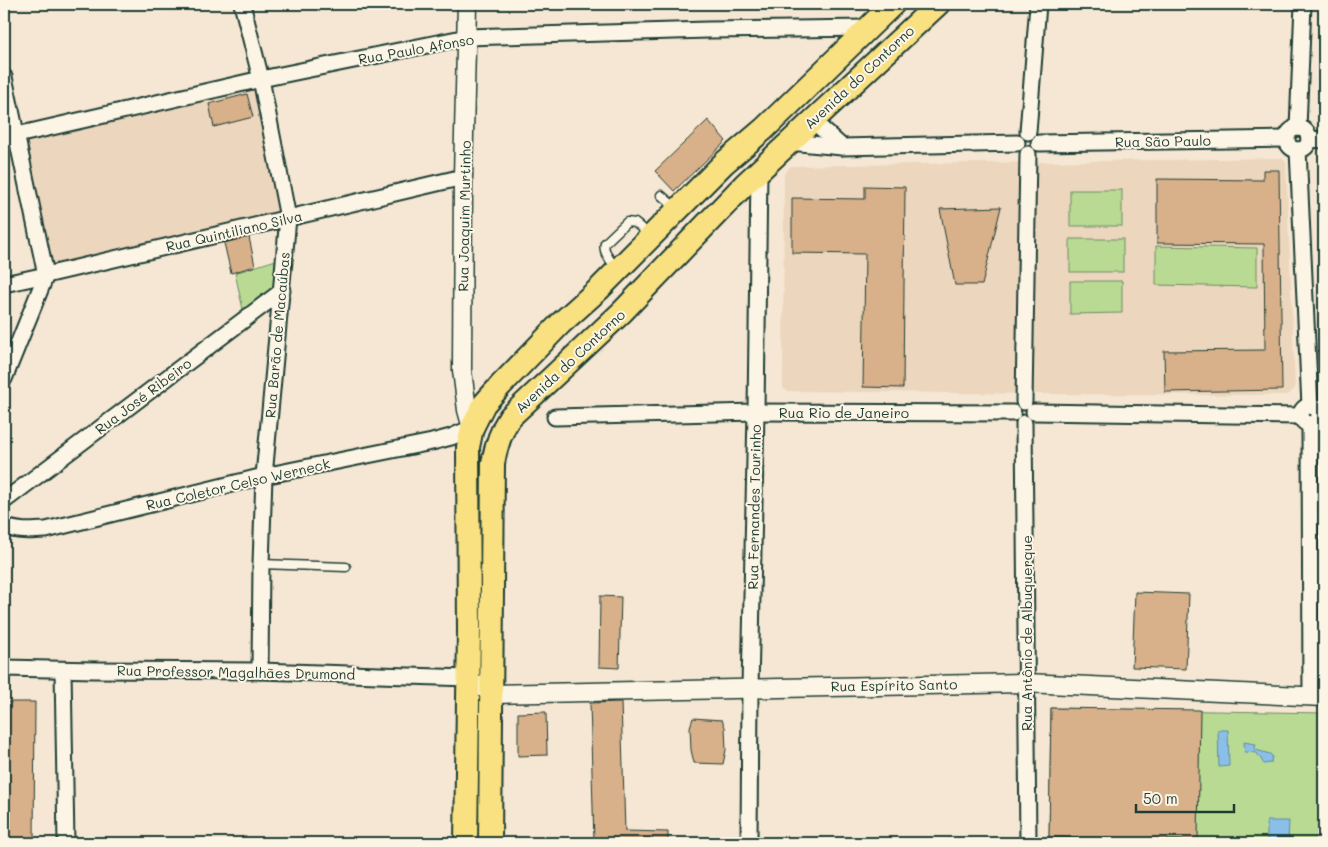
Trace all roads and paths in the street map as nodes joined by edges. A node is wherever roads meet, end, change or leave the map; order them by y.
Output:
1 (242, 4) edge
2 (467, 4) edge
3 (893, 4) edge
4 (938, 4) edge
5 (1038, 4) edge
6 (1303, 4) edge
7 (867, 28) junction
8 (467, 37) junction
9 (4, 77) edge
10 (261, 79) junction
11 (812, 120) junction
12 (1298, 128) junction
13 (10, 137) edge
14 (1028, 139) junction
15 (1286, 139) junction
16 (789, 142) junction
17 (1311, 143) edge
18 (842, 147) junction
19 (759, 171) junction
20 (463, 177) junction
21 (288, 218) junction
22 (46, 275) junction
23 (4, 284) edge
24 (282, 291) junction
25 (4, 379) edge
26 (756, 412) junction
27 (1024, 412) junction
28 (1313, 415) edge
29 (555, 417) dead end
30 (472, 428) junction
31 (493, 464) junction
32 (264, 476) junction
33 (4, 501) edge
34 (4, 526) edge
35 (261, 564) junction
36 (346, 567) dead end
37 (4, 668) edge
38 (63, 670) junction
39 (260, 671) junction
40 (468, 678) junction
41 (1026, 683) junction
42 (750, 688) junction
43 (492, 694) junction
44 (1317, 697) edge
45 (66, 843) edge
46 (466, 843) edge
47 (490, 843) edge
48 (749, 843) edge
49 (1028, 843) edge

1 - 10 street, Rua Barão de Macaúbas
2 - 8 street, Rua Joaquim Murtinho
3 - 7 main road, Avenida do Contorno
4 - 11 main road, Avenida do Contorno
5 - 14 street
6 - 12 street
7 - 8 street, Rua Paulo Afonso
7 - 30 main road, Avenida do Contorno
8 - 10 street, Rua Paulo Afonso
8 - 20 street, Rua Joaquim Murtinho
9 - 13 street
10 - 13 street, Rua Paulo Afonso
10 - 21 street, Rua Barão de Macaúbas
11 - 16 main road, Avenida do Contorno
11 - 18 street
12 - 15 street
12 - 17 street
13 - 22 street
14 - 15 street, Rua São Paulo
14 - 18 street, Rua São Paulo
14 - 27 street, Rua Antônio de Albuquerque
15 - 17 street
16 - 18 street, Rua São Paulo
16 - 19 main road, Avenida do Contorno
17 - 28 street
19 - 26 street, Rua Fernandes Tourinho
19 - 31 main road, Avenida do Contorno
20 - 21 street, Rua Quintiliano Silva
20 - 30 street, Rua Joaquim Murtinho
21 - 22 street, Rua Quintiliano Silva
21 - 24 street, Rua Barão de Macaúbas
22 - 23 street, Rua Quintiliano Silva
22 - 25 street
24 - 32 street, Rua Barão de Macaúbas
24 - 33 street, Rua José Ribeiro
26 - 27 street, Rua Rio de Janeiro
26 - 29 street, Rua Rio de Janeiro
26 - 42 street, Rua Fernandes Tourinho
27 - 28 street, Rua Rio de Janeiro
27 - 41 street, Rua Antônio de Albuquerque
28 - 44 street
30 - 31 main road
30 - 32 street, Rua Coletor Celso Werneck
30 - 40 main road, Avenida do Contorno
31 - 43 main road, Avenida do Contorno
32 - 34 street, Rua Coletor Celso Werneck
32 - 35 street, Rua Barão de Macaúbas
35 - 36 lane
35 - 39 street, Rua Barão de Macaúbas
37 - 38 street, Rua Professor Magalhães Drumond
38 - 39 street, Rua Professor Magalhães Drumond
38 - 45 street
39 - 40 street, Rua Professor Magalhães Drumond
40 - 43 street
40 - 46 main road, Avenida do Contorno
41 - 42 street, Rua Espírito Santo
41 - 44 street, Rua Espírito Santo
41 - 49 street, Rua Antônio de Albuquerque
42 - 43 street, Rua Espírito Santo
42 - 48 street, Rua Fernandes Tourinho
43 - 47 main road, Avenida do Contorno

